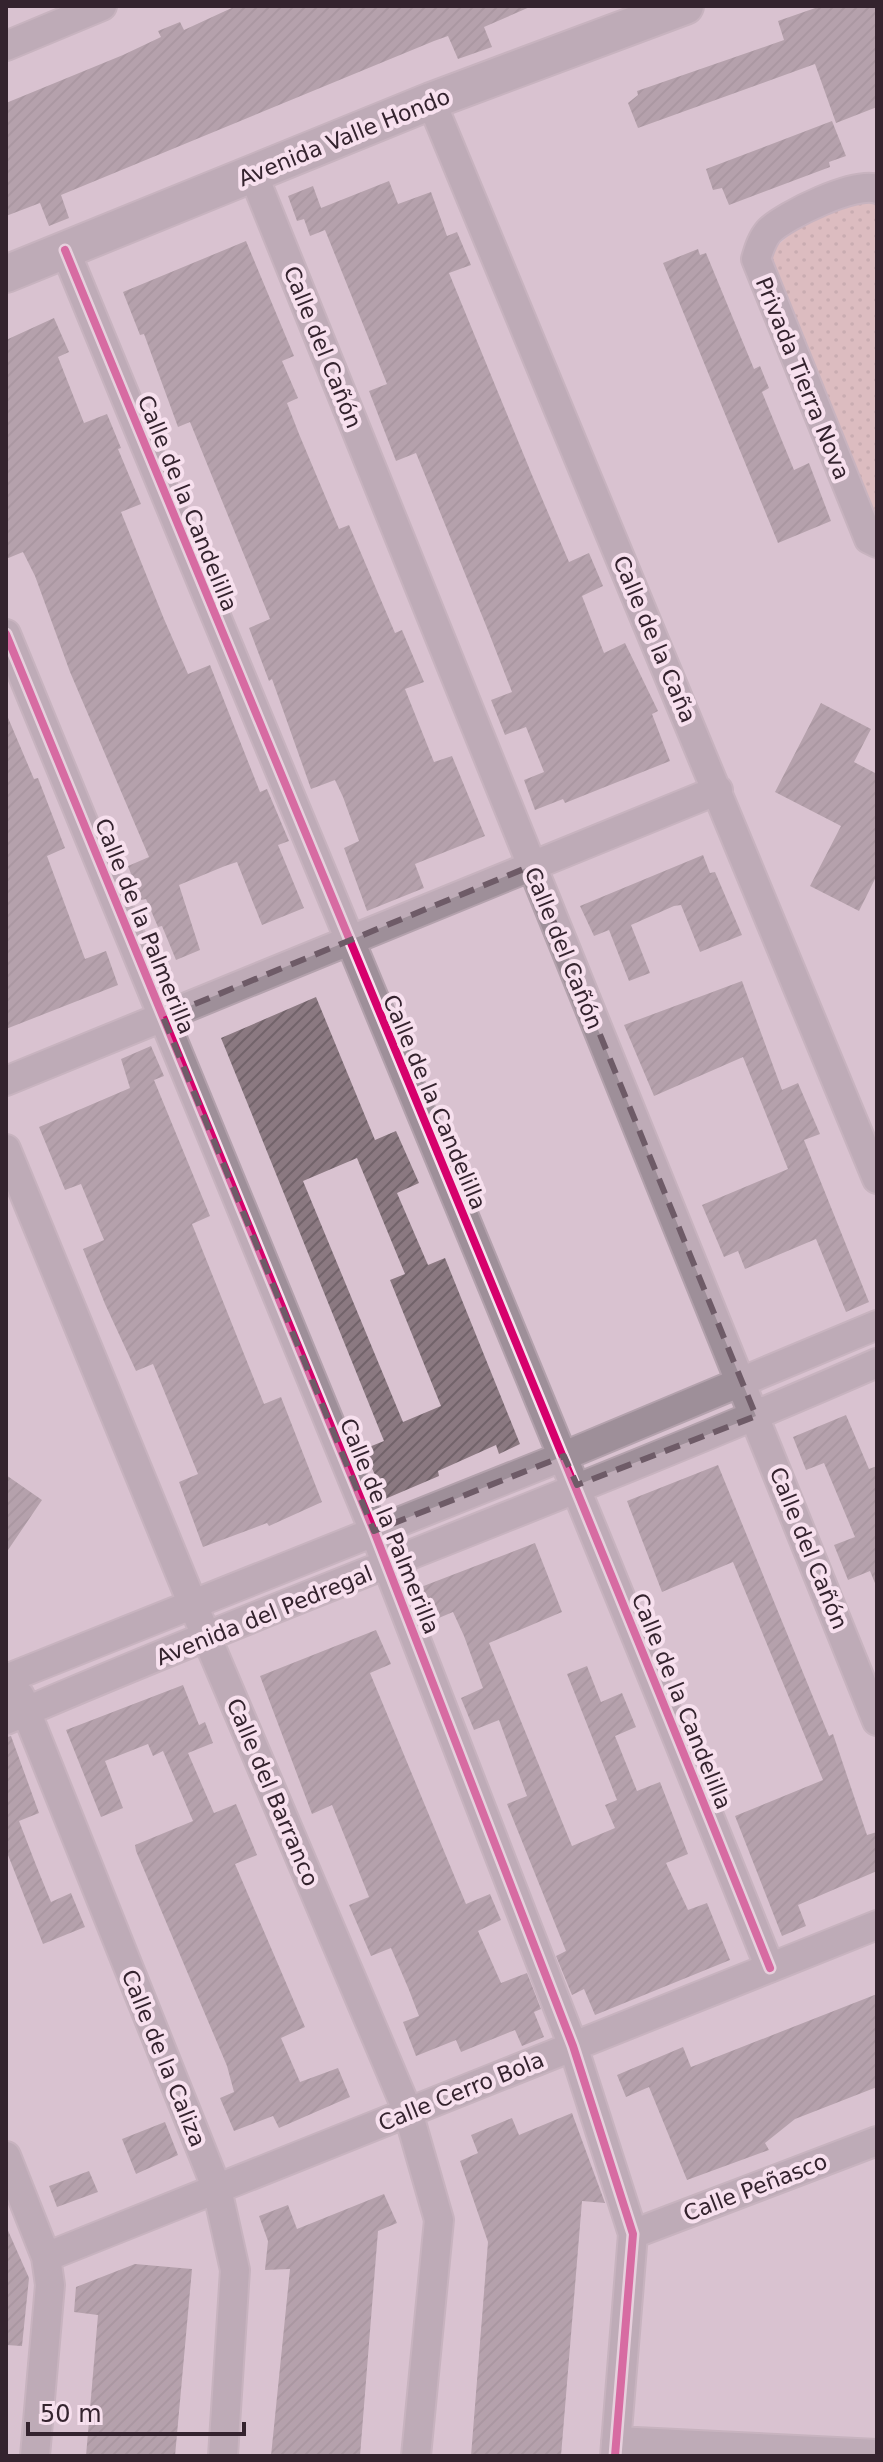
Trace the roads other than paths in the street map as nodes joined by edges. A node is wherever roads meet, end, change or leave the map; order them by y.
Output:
1 (102, 6) edge
2 (685, 6) edge
3 (6, 46) edge
4 (431, 101) junction
5 (253, 174) junction
6 (877, 189) edge
7 (65, 250) junction
8 (6, 274) edge
9 (877, 543) edge
10 (6, 634) edge
11 (718, 790) junction
12 (531, 866) junction
13 (348, 941) junction
14 (163, 1017) junction
15 (6, 1081) edge
16 (6, 1149) edge
17 (877, 1179) edge
18 (877, 1325) edge
19 (877, 1363) edge
20 (742, 1383) junction
21 (756, 1416) junction
22 (564, 1456) junction
23 (577, 1485) junction
24 (374, 1531) junction
25 (387, 1565) junction
26 (193, 1605) junction
27 (207, 1638) junction
28 (9, 1678) edge
29 (16, 1715) edge
30 (877, 1721) edge
31 (877, 1925) edge
32 (770, 1968) junction
33 (573, 2046) junction
34 (408, 2112) junction
35 (877, 2141) edge
36 (6, 2156) edge
37 (217, 2189) junction
38 (633, 2234) junction
39 (46, 2257) junction
40 (616, 2448) edge
41 (877, 2454) edge
42 (35, 2456) edge
43 (223, 2456) edge
44 (416, 2456) edge

1 - 3 street
2 - 4 street, Avenida Valle Hondo
4 - 5 street, Avenida Valle Hondo
4 - 11 street, Calle de la Caña
5 - 7 street, Avenida Valle Hondo
5 - 12 street, Calle del Cañón
6 - 9 street, Privada Tierra Nova
7 - 8 street, Avenida Valle Hondo
7 - 13 street, Calle de la Candelilla
10 - 14 street, Calle de la Palmerilla
11 - 12 street
11 - 17 street, Calle de la Caña
12 - 13 street
12 - 20 street, Calle del Cañón
13 - 14 street
13 - 22 street, Calle de la Candelilla
14 - 15 street
14 - 24 street, Calle de la Palmerilla
16 - 26 street, Calle del Barranco
18 - 20 street, Avenida del Pedregal
19 - 21 street, Avenida del Pedregal
20 - 21 street, Calle del Cañón
20 - 22 street, Avenida del Pedregal
21 - 23 street, Avenida del Pedregal
21 - 30 street, Calle del Cañón
22 - 23 street, Calle de la Candelilla
22 - 24 street, Avenida del Pedregal
23 - 25 street, Avenida del Pedregal
23 - 32 street, Calle de la Candelilla
24 - 25 street, Calle de la Palmerilla
24 - 26 street, Avenida del Pedregal
25 - 27 street, Avenida del Pedregal
25 - 33 street, Calle de la Palmerilla
26 - 27 street, Calle del Barranco
26 - 28 street, Avenida del Pedregal
27 - 29 street, Avenida del Pedregal
27 - 34 street, Calle del Barranco
28 - 29 street, Calle de la Caliza
29 - 37 street, Calle de la Caliza
31 - 32 street, Calle Cerro Bola
32 - 33 street, Calle Cerro Bola
33 - 34 street, Calle Cerro Bola
33 - 38 street, Calle de la Palmerilla
34 - 37 street, Calle Cerro Bola
34 - 44 street, Calle del Barranco
35 - 38 street, Calle Peñasco
36 - 39 street
37 - 39 street, Calle Cerro Bola
37 - 43 street, Calle de la Caliza
38 - 40 street, Calle de la Palmerilla
39 - 42 street
40 - 41 street

